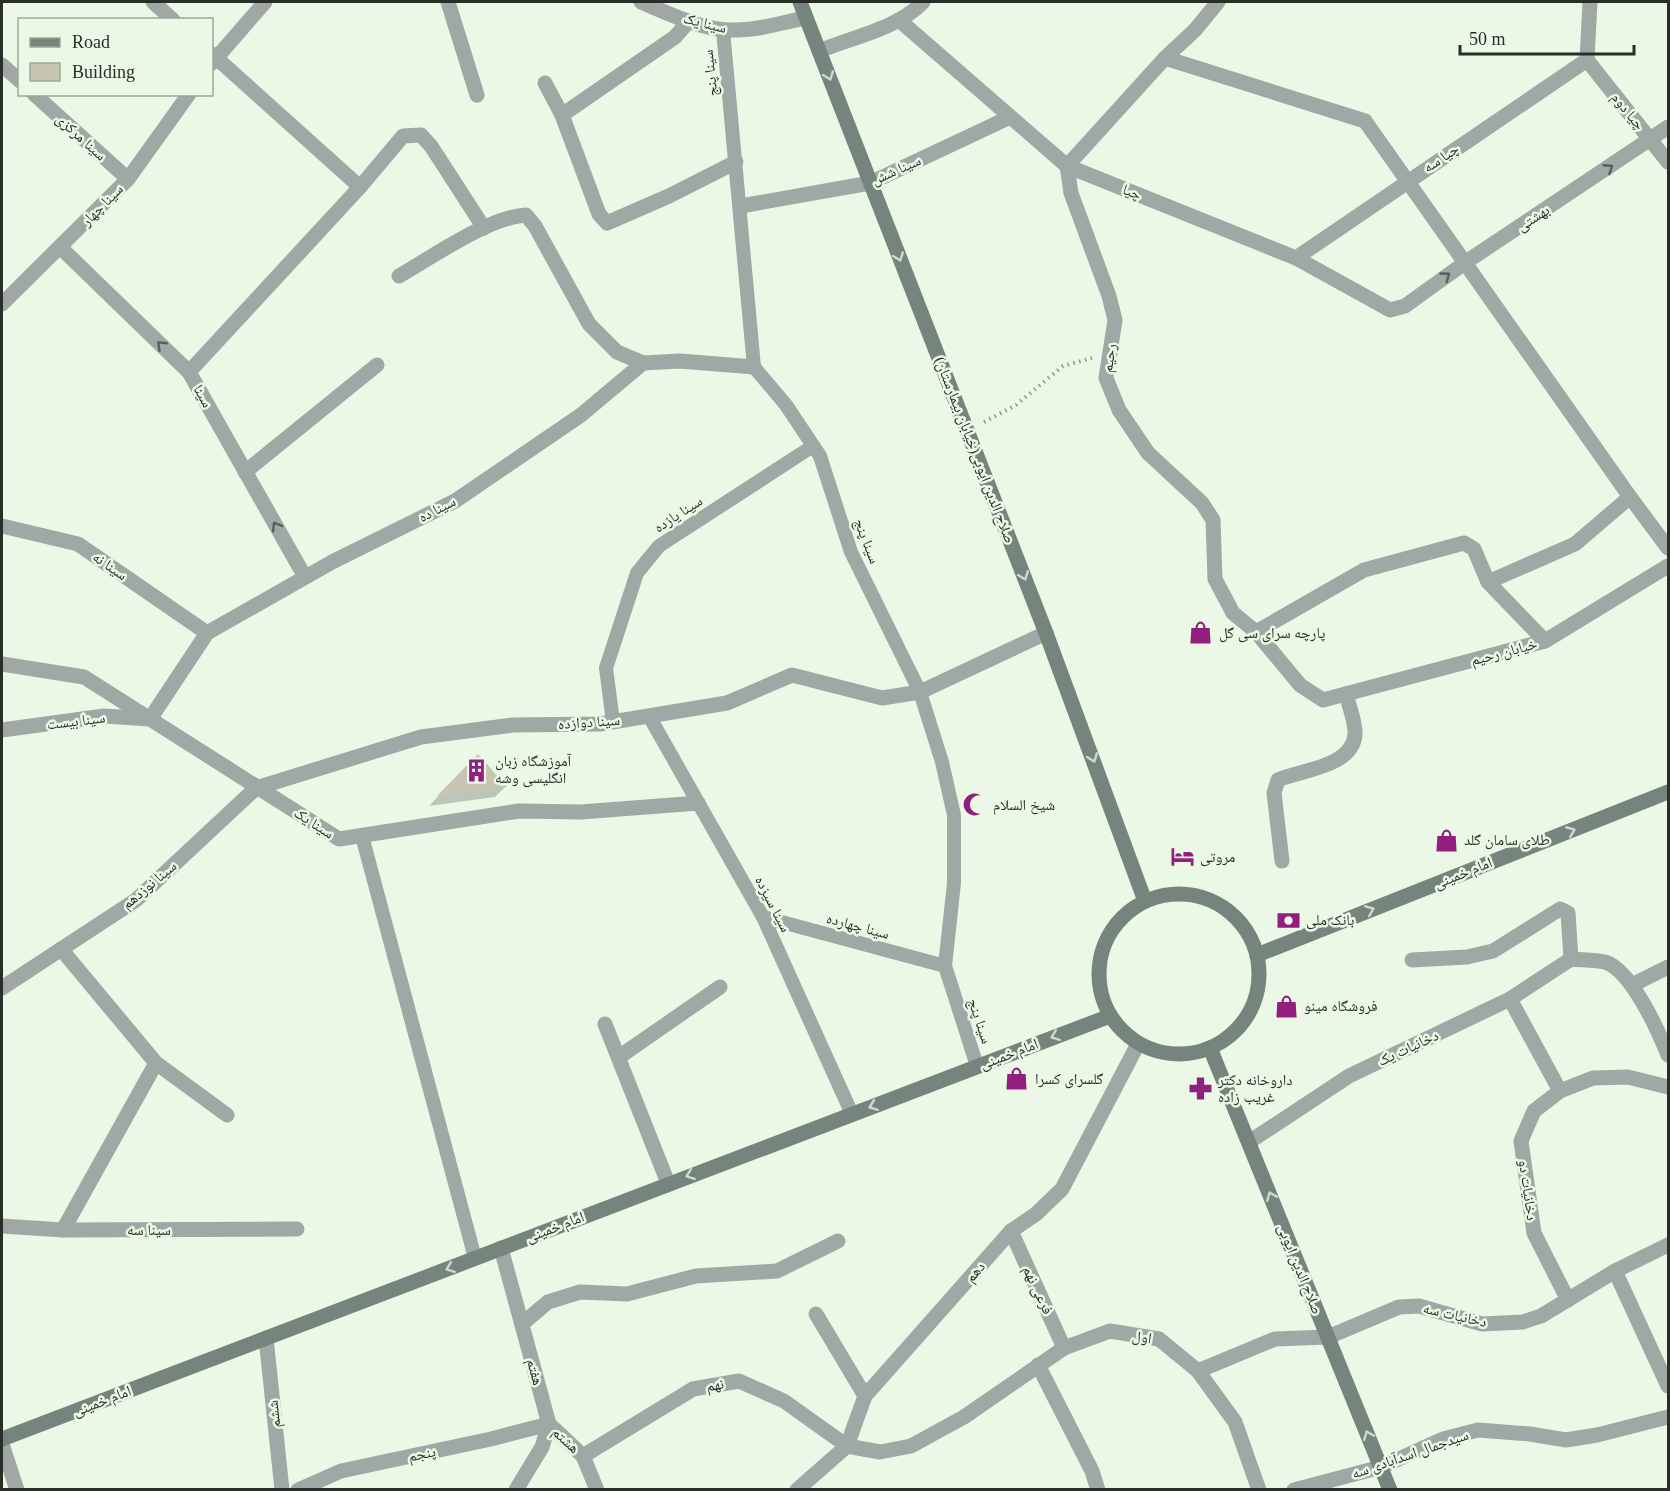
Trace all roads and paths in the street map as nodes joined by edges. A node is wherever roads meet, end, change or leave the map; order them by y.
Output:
1 (153, 2) edge
2 (265, 2) edge
3 (448, 2) edge
4 (641, 2) edge
5 (800, 2) edge
6 (923, 2) edge
7 (1218, 2) edge
8 (1590, 2) edge
9 (171, 18) edge
10 (806, 18) junction
11 (899, 20) junction
12 (689, 21) junction
13 (723, 30) junction
14 (819, 51) junction
15 (1165, 57) junction
16 (213, 58) edge
17 (1587, 60) junction
18 (2, 65) edge
19 (18, 79) edge
20 (545, 83) dead end
21 (36, 96) edge
22 (188, 96) edge
23 (477, 96) dead end
24 (562, 115) junction
25 (1008, 118) junction
26 (1668, 128) edge
27 (1651, 140) junction
28 (736, 162) junction
29 (1668, 162) edge
30 (1066, 166) junction
31 (128, 179) junction
32 (1408, 181) junction
33 (870, 183) junction
34 (360, 187) junction
35 (741, 206) junction
36 (484, 228) junction
37 (60, 247) junction
38 (1296, 258) junction
39 (1466, 262) junction
40 (399, 276) dead end
41 (2, 304) edge
42 (1398, 310) joint
43 (1110, 354) junction
44 (643, 363) junction
45 (377, 365) dead end
46 (754, 367) junction
47 (189, 372) junction
48 (967, 431) junction
49 (813, 446) junction
50 (245, 472) junction
51 (1630, 497) junction
52 (2, 526) edge
53 (1668, 548) edge
54 (1668, 566) edge
55 (305, 577) junction
56 (1488, 582) junction
57 (1256, 632) junction
58 (207, 633) junction
59 (1046, 633) junction
60 (1545, 641) junction
61 (2, 664) edge
62 (920, 692) junction
63 (1346, 694) junction
64 (1323, 700) joint
65 (649, 716) junction
66 (150, 719) junction
67 (613, 722) junction
68 (2, 730) edge
69 (256, 789) junction
70 (1668, 792) edge
71 (699, 803) junction
72 (362, 836) junction
73 (1282, 861) dead end
74 (1146, 901) junction
75 (763, 917) junction
76 (61, 949) junction
77 (1257, 955) junction
78 (1571, 959) junction
79 (1413, 960) dead end
80 (945, 966) junction
81 (1668, 967) edge
82 (1632, 985) junction
83 (2, 987) edge
84 (720, 987) dead end
85 (1510, 999) junction
86 (1110, 1016) junction
87 (605, 1024) dead end
88 (1138, 1044) junction
89 (1210, 1048) junction
90 (1668, 1051) edge
91 (618, 1057) junction
92 (156, 1063) junction
93 (977, 1066) junction
94 (1668, 1087) edge
95 (1560, 1091) junction
96 (852, 1114) junction
97 (227, 1115) dead end
98 (1249, 1142) junction
99 (668, 1183) junction
100 (2, 1226) edge
101 (297, 1229) dead end
102 (63, 1230) junction
103 (1011, 1231) junction
104 (838, 1240) dead end
105 (1668, 1245) edge
106 (501, 1248) junction
107 (475, 1258) junction
108 (1615, 1271) junction
109 (1568, 1300) junction
110 (816, 1314) dead end
111 (522, 1324) junction
112 (1328, 1337) junction
113 (266, 1338) junction
114 (1064, 1348) junction
115 (1038, 1365) junction
116 (1198, 1371) junction
117 (1668, 1386) edge
118 (866, 1396) junction
119 (1668, 1417) edge
120 (549, 1424) junction
121 (2, 1441) edge
122 (847, 1446) junction
123 (583, 1456) junction
124 (1381, 1467) junction
125 (17, 1490) edge
126 (282, 1490) edge
127 (298, 1490) edge
128 (516, 1490) edge
129 (597, 1490) edge
130 (797, 1490) edge
131 (1098, 1490) edge
132 (1259, 1490) edge
133 (1294, 1490) edge
134 (1390, 1490) edge

1 - 9 street
2 - 16 street
3 - 23 street
4 - 12 street, سینا یک
5 - 10 main road, صلاح الدین ایوبی(خیابان بیمارستان)
6 - 11 street
7 - 15 street
8 - 17 street
10 - 13 street, سینا یک
10 - 14 main road, صلاح الدین ایوبی(خیابان بیمارستان)
11 - 14 street
11 - 25 street, چیا
12 - 13 street, سینا یک
12 - 24 street
13 - 28 lane, سینا پنج
14 -> 33 main road, صلاح الدین ایوبی(خیابان بیمارستان)
15 - 30 street
15 - 32 street
16 - 34 street
17 - 27 street, چیا دوم
17 - 32 street, چیا سه
18 - 19 street
20 - 24 street
21 - 31 street, سینا مرکزی
22 - 31 street, سینا چهار
24 - 28 street
25 - 30 street, چیا
25 - 33 street, سینا شش
26 - 27 street, بهشتی
27 - 29 street, چیا دوم
39 -> 27 street, بهشتی
28 - 35 lane, سینا پنج
30 - 38 street, چیا
30 - 43 street, رحیم
31 - 37 street, سینا چهار
32 - 38 street, چیا سه
32 - 39 street
33 - 35 street, سینا شش
33 -> 48 main road, صلاح الدین ایوبی(خیابان بیمارستان)
34 - 36 street
34 - 47 street
35 - 46 lane, سینا پنج
36 - 40 street
36 - 44 street
37 - 41 street, سینا چهار
47 -> 37 street, سینا
38 - 42 street, چیا
42 -> 39 street, بهشتی
39 - 51 street
43 - 48 path
43 - 57 street, رحیم
44 - 46 street
44 - 55 street, سینا ده
45 - 50 street
46 - 49 lane, سینا پنج
47 - 50 street, سینا
48 -> 59 main road, صلاح الدین ایوبی(خیابان بیمارستان)
49 - 62 lane, سینا پنج
49 - 67 lane, سینا یازده
55 -> 50 street, سینا
51 - 53 street
51 - 56 street
52 - 58 street, سینا نه
54 - 60 street, خیابان رحیم
55 - 58 street, سینا ده
56 - 57 street
56 - 60 street
57 - 64 street, رحیم
58 - 66 street, سینا ده
59 - 62 street, سینا دوازده
59 -> 74 main road, صلاح الدین ایوبی(خیابان بیمارستان)
60 - 63 street, خیابان رحیم
61 - 66 street, سینا یک
62 - 65 street, سینا دوازده
62 - 80 lane, سینا پنج
63 - 64 street, خیابان رحیم
63 - 73 street
65 - 67 street, سینا دوازده
65 - 71 lane, سینا سیزده
66 - 68 street, سینا بیست
66 - 69 street, سینا یک
67 - 69 street, سینا دوازده
69 - 72 street, سینا یک
69 - 76 street, سینا نوزدهم
77 -> 70 main road, امام خمینی
71 - 72 street, سینا یک
71 - 75 lane, سینا سیزده
72 - 107 lane
74 - 77 main road
74 - 86 main road
75 - 80 lane, سینا چهارده
75 - 96 lane, سینا سیزده
76 - 83 street, سینا نوزدهم
76 - 92 street
77 - 89 main road
78 - 79 street
78 - 82 street
78 - 85 street, دخانیات یک
80 - 93 lane, سینا پنج
81 - 82 street
82 - 90 street
84 - 91 street
85 - 95 street
85 - 98 street, دخانیات یک
86 - 88 main road
86 -> 93 main road, امام خمینی
87 - 91 street
88 - 89 main road
88 - 103 street, دهم
89 - 98 main road, صلاح الدین ایوبی
91 - 99 street
92 - 97 street
92 - 102 street
93 -> 96 main road, امام خمینی
94 - 95 street, دخانیات دو
95 - 109 street, دخانیات دو
96 -> 99 main road, امام خمینی
112 -> 98 main road, صلاح الدین ایوبی
99 - 106 main road, امام خمینی
100 - 102 street, سینا سه
101 - 102 street, سینا سه
103 - 114 street, فرعی نهم
103 - 118 street, دهم
104 - 111 street
105 - 108 street, دخانیات سه
106 - 107 main road, امام خمینی
106 - 111 street, هفتم
107 -> 113 main road, امام خمینی
108 - 109 street, دخانیات سه
108 - 117 street
109 - 112 street, دخانیات سه
110 - 118 street
111 - 120 street, هفتم
112 - 116 street, دخانیات سه
124 -> 112 main road, صلاح الدین ایوبی
113 - 121 main road, امام خمینی
113 - 126 street, ششم
114 - 115 street, اول
114 - 116 street, اول
115 - 122 street, اول
115 - 131 street
116 - 132 street, اول
118 - 122 street, دهم
119 - 124 street, سیدجمال اسدآبادی سه
120 - 123 street, هشتم
120 - 127 street, پنجم
120 - 128 street
121 - 125 street
122 - 123 street, نهم
122 - 130 street, دهم
123 - 129 street, هشتم
124 - 133 street, سیدجمال اسدآبادی سه
124 - 134 main road, صلاح الدین ایوبی

